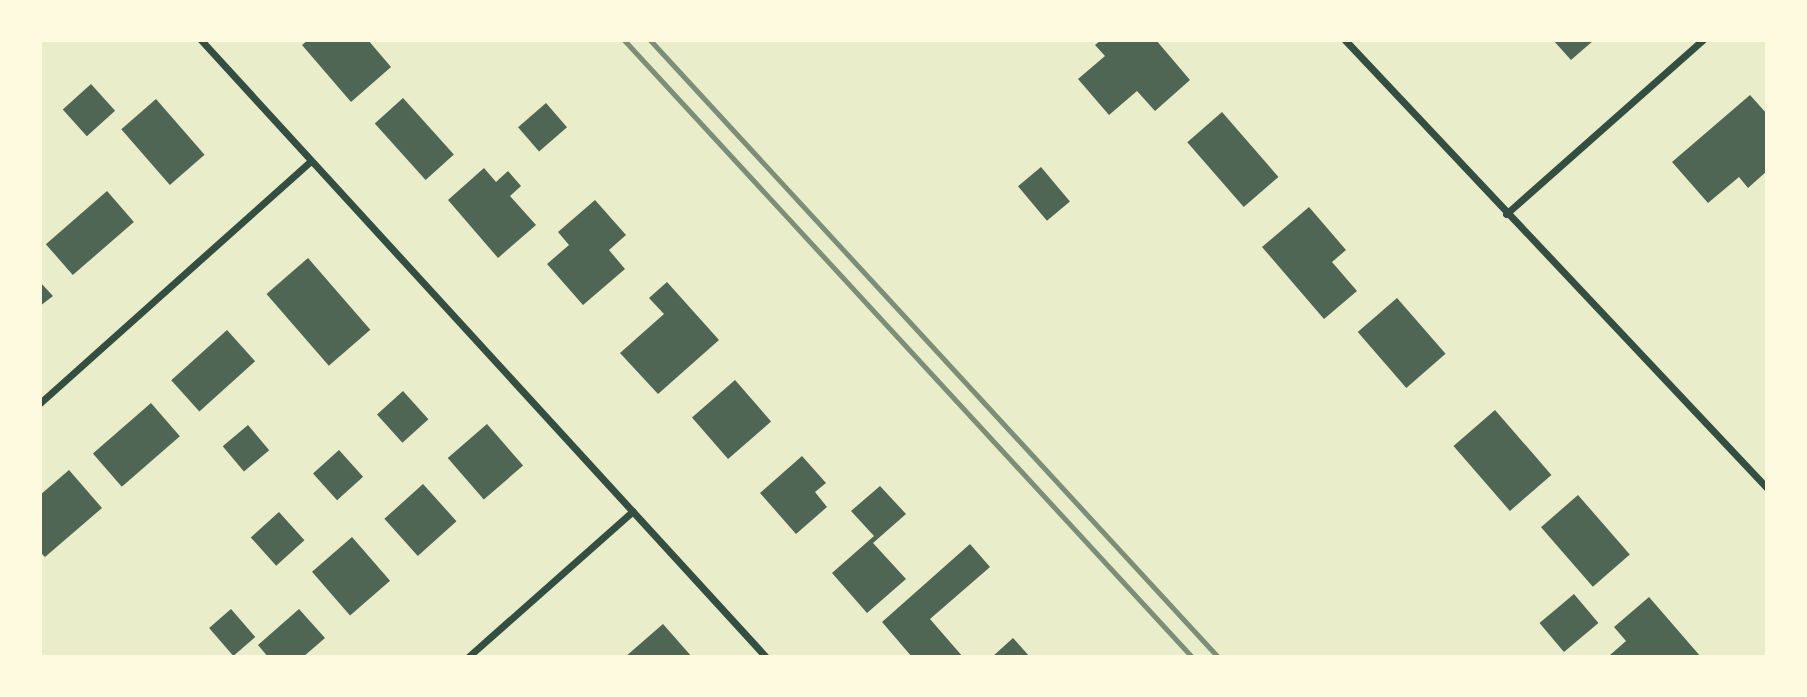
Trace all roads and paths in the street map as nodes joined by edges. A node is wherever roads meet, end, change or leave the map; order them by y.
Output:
1 (201, 40) edge
2 (1345, 40) edge
3 (1703, 40) edge
4 (311, 161) junction
5 (1506, 214) junction
6 (40, 403) edge
7 (1767, 488) edge
8 (632, 511) junction
9 (468, 657) edge
10 (766, 657) edge

1 - 4 street
2 - 5 street
3 - 5 street
4 - 6 street
4 - 8 street
5 - 7 street
8 - 9 street
8 - 10 street

